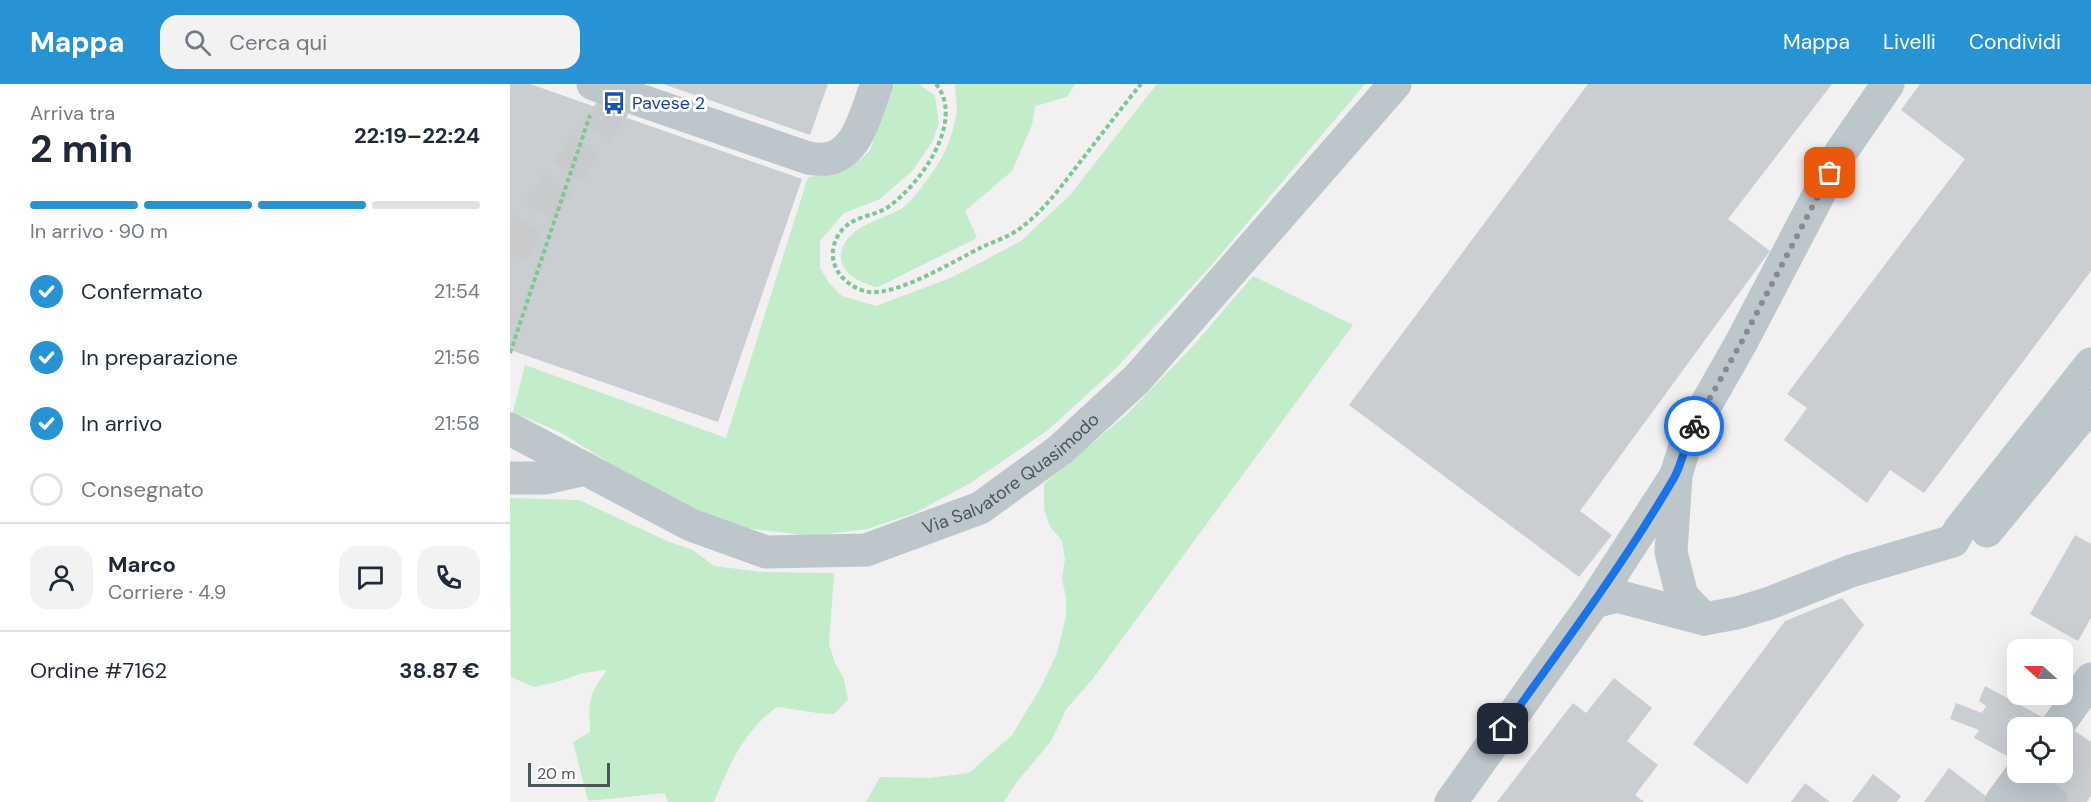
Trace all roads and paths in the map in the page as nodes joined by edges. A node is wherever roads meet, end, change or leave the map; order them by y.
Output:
1 (877, 84) edge
2 (936, 84) edge
3 (1141, 84) edge
4 (1395, 84) edge
5 (1888, 84) edge
6 (596, 85) edge
7 (510, 353) edge
8 (2091, 364) edge
9 (2091, 408) edge
10 (510, 429) edge
11 (586, 469) junction
12 (1676, 475) junction
13 (510, 478) edge
14 (1953, 541) junction
15 (1594, 602) junction
16 (1704, 620) junction
17 (2091, 679) edge
18 (2064, 717) edge
19 (2014, 784) edge
20 (1451, 802) edge
21 (2052, 802) edge

1 - 6 street
2 - 3 path
4 - 11 street, Via Salvatore Quasimodo
5 - 12 street
6 - 7 path
8 - 14 street
9 - 14 street
10 - 11 street, Via Salvatore Quasimodo
11 - 13 street
12 - 15 street
12 - 16 street
14 - 16 street
15 - 16 street
15 - 20 street
17 - 18 street
19 - 21 street

